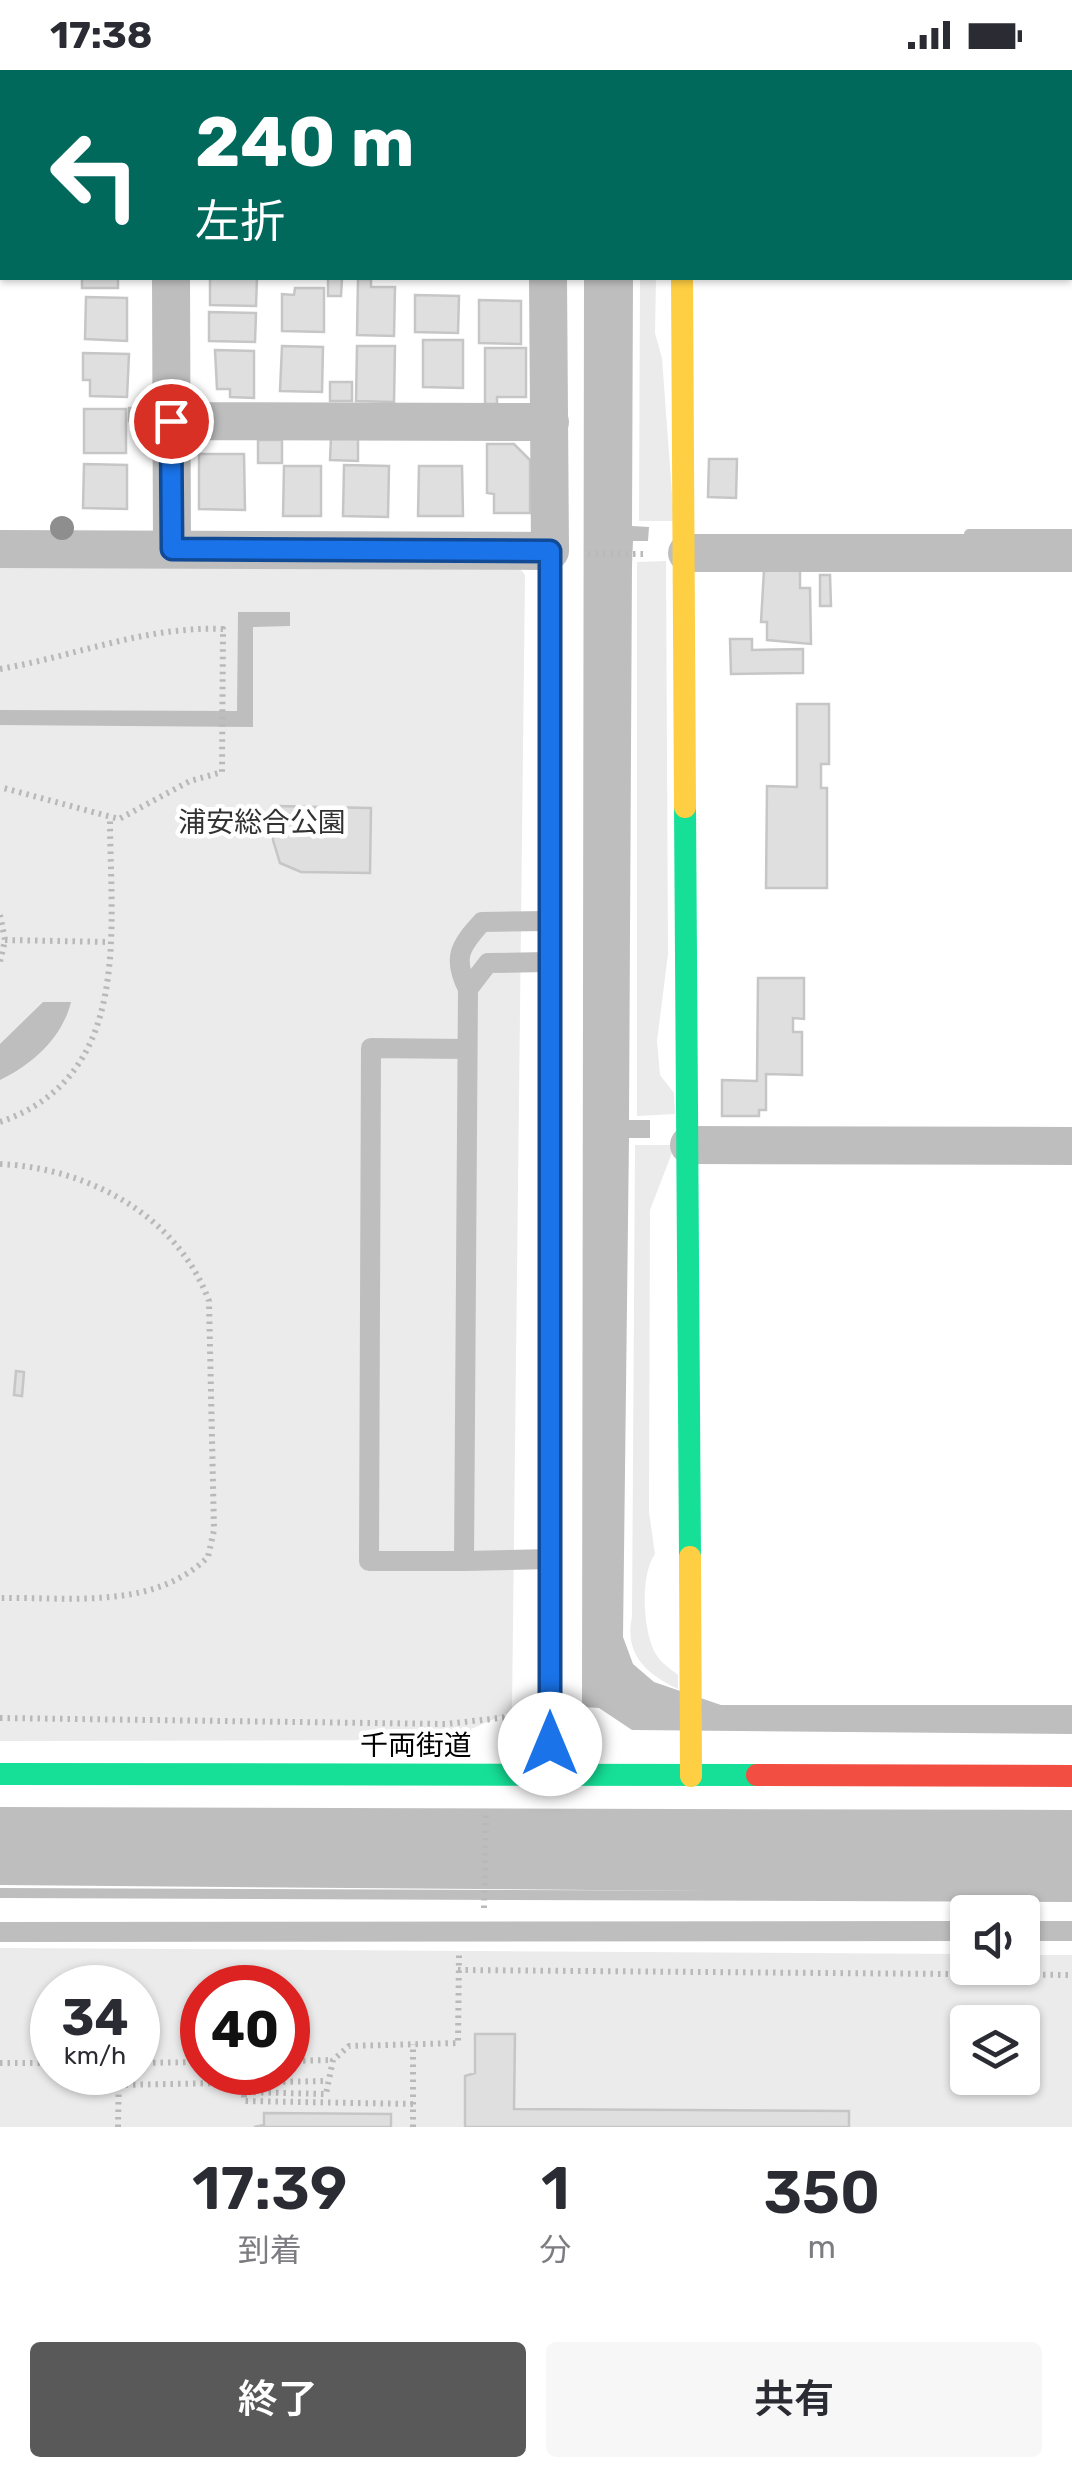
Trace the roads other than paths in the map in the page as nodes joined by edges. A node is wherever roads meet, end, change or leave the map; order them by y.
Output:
1 (171, 280) edge
2 (548, 280) edge
3 (682, 280) edge
4 (171, 421) junction
5 (550, 422) junction
6 (172, 539) junction
7 (686, 540) junction
8 (0, 549) edge
9 (563, 553) junction
10 (1072, 553) edge
11 (547, 921) junction
12 (547, 962) junction
13 (468, 989) junction
14 (467, 1049) junction
15 (689, 1133) junction
16 (1072, 1146) edge
17 (550, 1558) junction
18 (464, 1562) junction
19 (0, 1774) edge
20 (550, 1774) junction
21 (691, 1776) junction
22 (1072, 1776) edge
23 (1072, 1930) edge
24 (950, 1931) edge
25 (1040, 1931) edge
26 (0, 1932) edge

1 - 4 street
2 - 5 street
3 - 7 street
4 - 5 street
4 - 6 street
5 - 9 street
6 - 8 street
6 - 9 street
7 - 10 street
7 - 15 street
9 - 11 street
11 - 12 street
11 - 13 lane
12 - 13 lane
12 - 17 street
13 - 14 lane
14 - 18 lane
14 - 18 lane
15 - 16 street
15 - 21 street
17 - 18 lane
17 - 20 street
19 - 20 street, 千両街道
20 - 21 street, 千両街道
21 - 22 street, 千両街道
23 - 25 lane
24 - 26 lane

